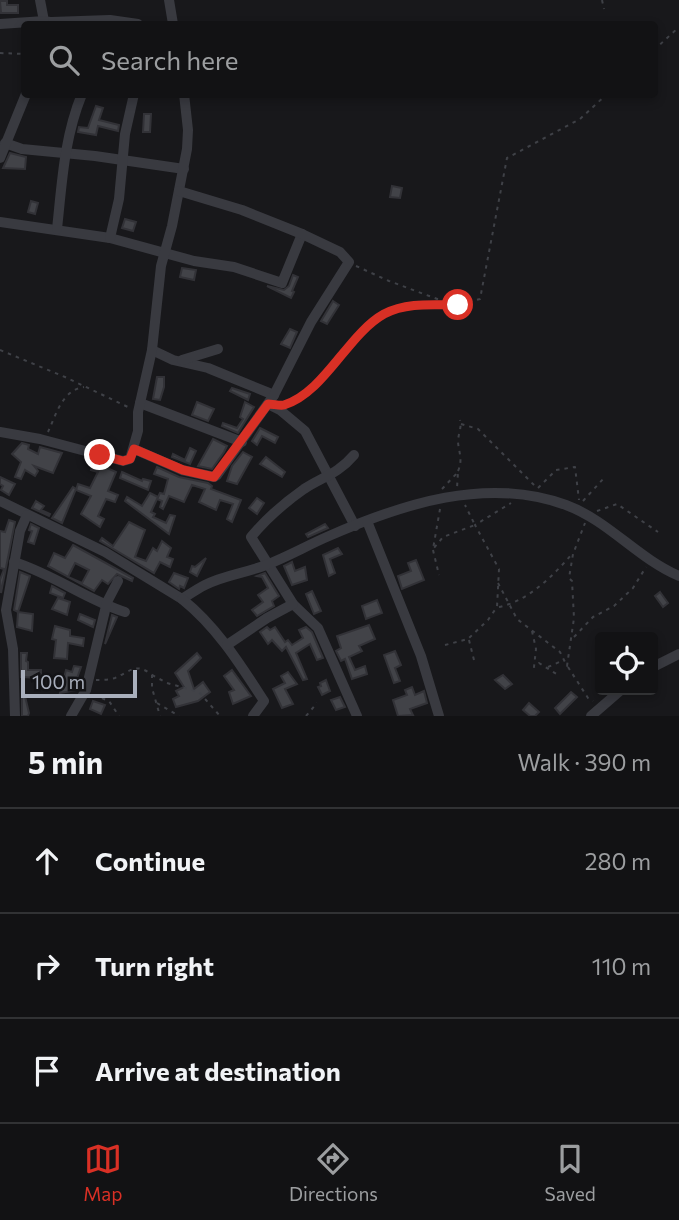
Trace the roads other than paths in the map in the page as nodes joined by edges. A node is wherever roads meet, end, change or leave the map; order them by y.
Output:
1 (40, 0) edge
2 (169, 0) edge
3 (48, 21) edge
4 (90, 21) edge
5 (117, 21) edge
6 (172, 21) edge
7 (0, 24) edge
8 (21, 24) edge
9 (24, 98) edge
10 (81, 98) edge
11 (133, 98) edge
12 (184, 98) edge
13 (5, 143) junction
14 (66, 153) junction
15 (0, 158) edge
16 (122, 160) junction
17 (184, 169) junction
18 (179, 191) junction
19 (0, 222) edge
20 (57, 229) junction
21 (302, 234) junction
22 (110, 238) junction
23 (166, 253) junction
24 (218, 349) dead end
25 (152, 350) junction
26 (178, 361) junction
27 (271, 399) junction
28 (139, 407) junction
29 (0, 432) edge
30 (242, 442) junction
31 (134, 449) junction
32 (354, 455) dead end
33 (329, 477) junction
34 (0, 500) edge
35 (27, 516) junction
36 (367, 521) junction
37 (355, 526) junction
38 (15, 562) junction
39 (267, 565) junction
40 (678, 575) edge
41 (118, 580) dead end
42 (679, 589) edge
43 (182, 599) junction
44 (293, 604) junction
45 (106, 606) junction
46 (125, 612) dead end
47 (5, 630) edge
48 (227, 645) junction
49 (679, 654) edge
50 (658, 664) edge
51 (0, 677) edge
52 (13, 677) junction
53 (615, 695) edge
54 (15, 716) edge
55 (71, 716) edge
56 (253, 716) edge
57 (357, 716) edge
58 (439, 716) edge
59 (591, 716) edge

1 - 3 street
2 - 6 street
4 - 5 street
7 - 8 street
9 - 13 street
10 - 14 street
11 - 16 street
12 - 17 street
13 - 14 street
13 - 15 street
14 - 16 street
14 - 20 street
16 - 17 street
16 - 22 street
17 - 18 street
18 - 21 street
18 - 23 street
19 - 20 street
20 - 22 street
21 - 23 street
21 - 27 street
22 - 23 street
23 - 25 street
24 - 26 street
25 - 26 street
25 - 28 street
26 - 27 street
27 - 30 street
27 - 33 street
28 - 30 street
28 - 31 street
29 - 31 street
30 - 31 street
32 - 33 street
33 - 37 street
33 - 39 street
34 - 35 street
35 - 38 street
35 - 43 street
36 - 37 street
36 - 40 street
36 - 58 street
37 - 39 street
38 - 45 street
38 - 47 street
39 - 43 street
39 - 44 street
40 - 42 street
41 - 45 street
43 - 48 street
44 - 48 street
44 - 57 street
45 - 46 street
45 - 55 street
47 - 52 street
48 - 56 street
49 - 50 street
51 - 52 street
52 - 54 street
53 - 59 street

